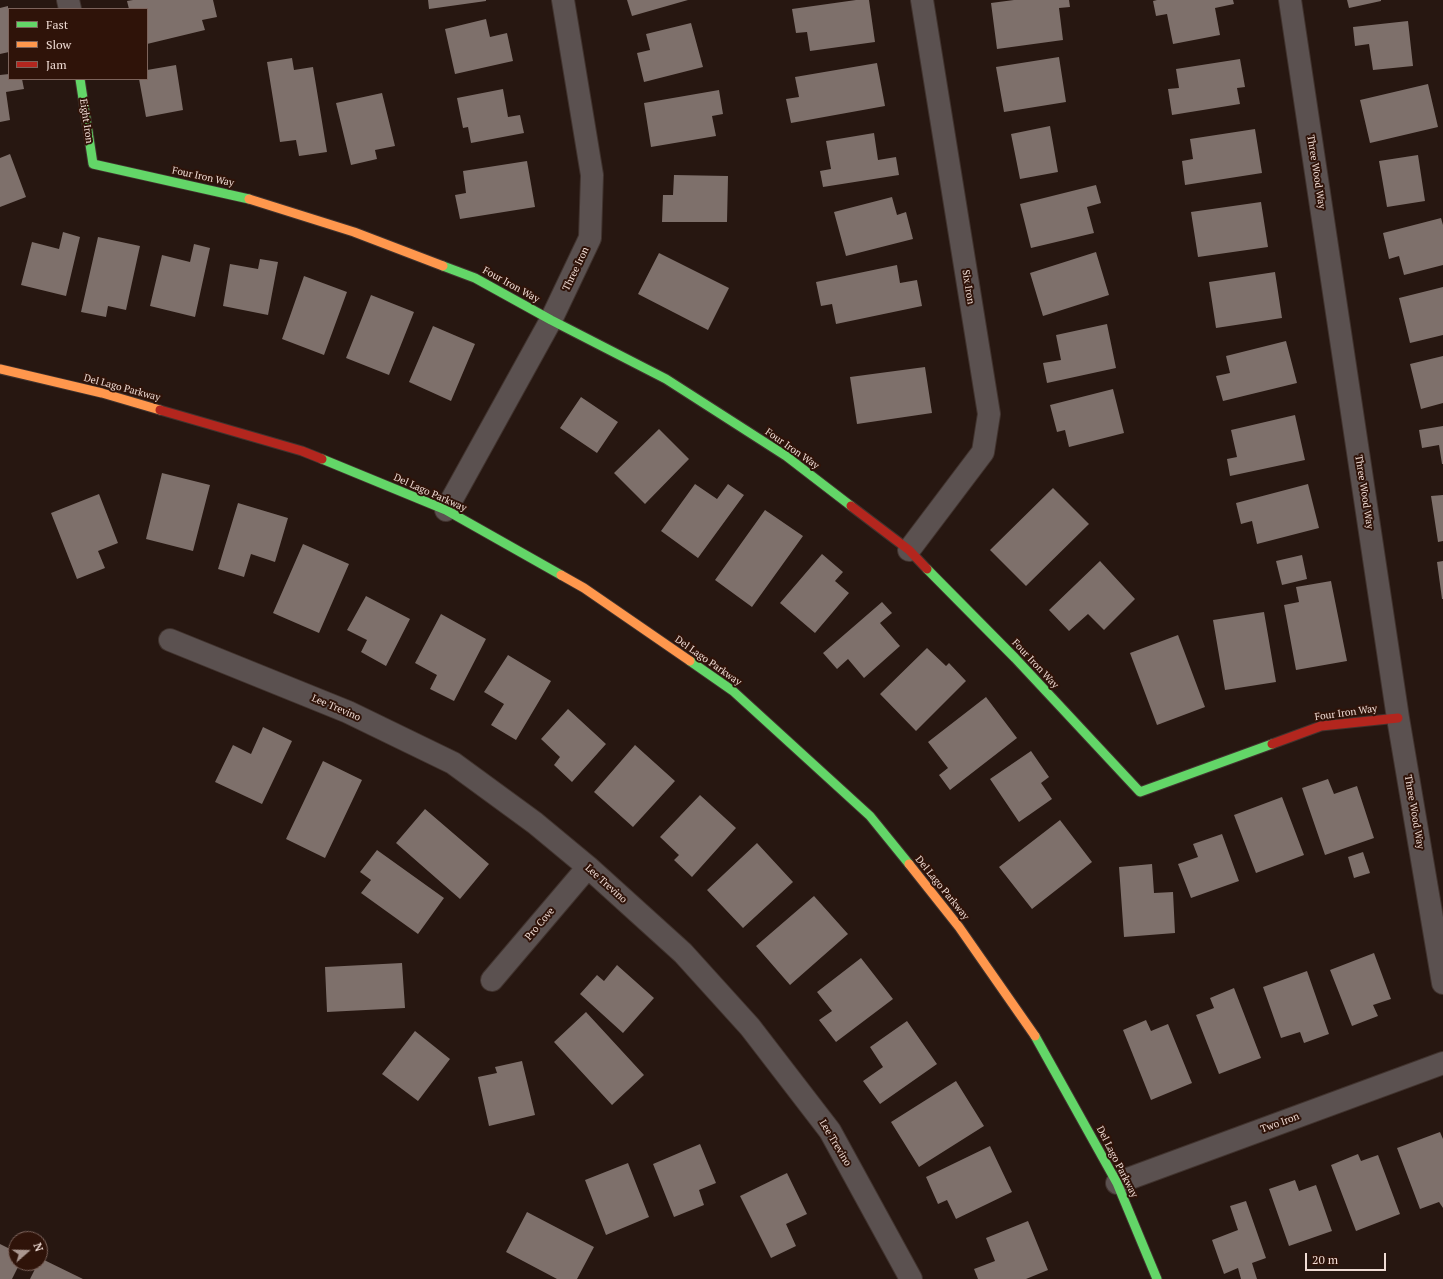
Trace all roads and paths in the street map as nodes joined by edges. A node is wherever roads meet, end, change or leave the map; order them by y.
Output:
1 (563, 0) edge
2 (922, 0) edge
3 (1290, 0) edge
4 (80, 80) edge
5 (93, 164) joint
6 (551, 320) junction
7 (0, 369) edge
8 (446, 510) junction
9 (909, 550) junction
10 (170, 640) dead end
11 (1398, 718) junction
12 (588, 867) junction
13 (492, 980) dead end
14 (1443, 984) edge
15 (1443, 1063) edge
16 (1117, 1183) junction
17 (911, 1279) edge
18 (1157, 1279) edge

1 - 6 street, Three Iron
2 - 9 street, Six Iron
3 - 11 street, Three Wood Way
4 - 5 street, Eight Iron
5 - 6 street, Four Iron Way
6 - 8 street, Three Iron
6 - 9 street, Four Iron Way
7 - 8 street, Del Lago Parkway
8 - 16 street, Del Lago Parkway
9 - 11 street, Four Iron Way
10 - 12 street, Lee Trevino
11 - 14 street, Three Wood Way
12 - 13 street, Pro Cove
12 - 17 street, Lee Trevino
15 - 16 street, Two Iron
16 - 18 street, Del Lago Parkway

